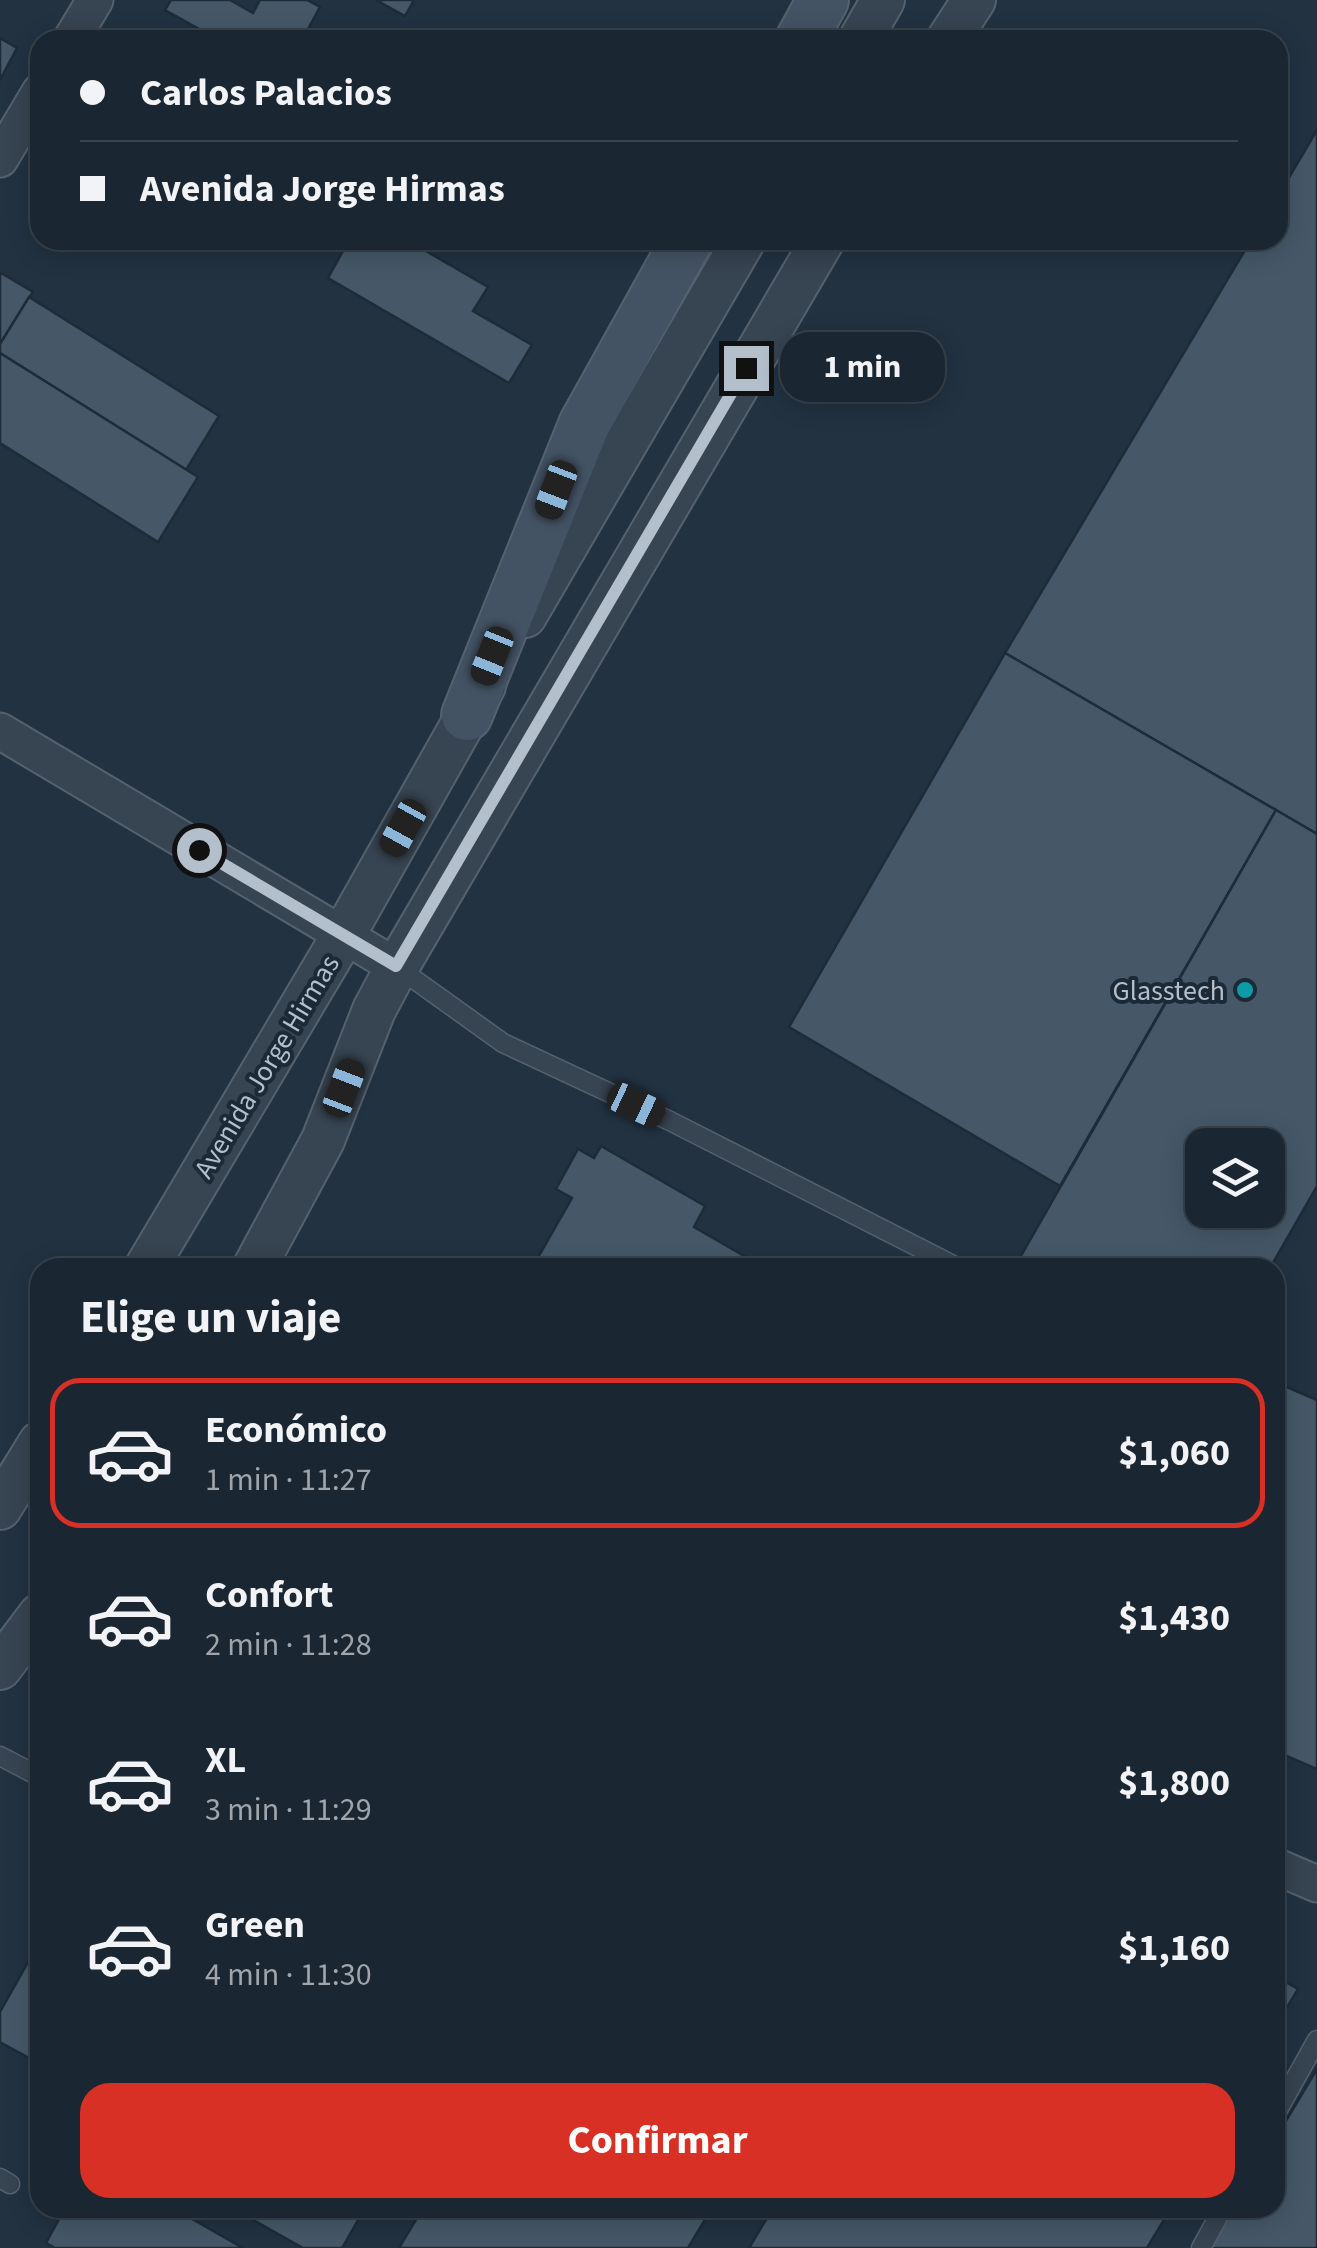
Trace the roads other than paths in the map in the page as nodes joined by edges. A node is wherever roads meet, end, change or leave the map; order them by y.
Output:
1 (95, 0) edge
2 (823, 0) edge
3 (884, 0) edge
4 (974, 0) edge
5 (77, 30) edge
6 (806, 30) edge
7 (866, 30) edge
8 (954, 30) edge
9 (30, 109) edge
10 (0, 159) edge
11 (681, 250) edge
12 (738, 250) edge
13 (817, 250) edge
14 (467, 716) junction
15 (0, 731) edge
16 (343, 936) junction
17 (396, 966) junction
18 (163, 1249) edge
19 (259, 1258) edge
20 (939, 1258) edge
21 (30, 1461) edge
22 (0, 1508) edge
23 (30, 1628) edge
24 (0, 1668) edge
25 (0, 1756) edge
26 (30, 1772) edge
27 (1285, 1870) edge
28 (1317, 1884) edge
29 (1317, 2040) edge
30 (1285, 2097) edge
31 (1218, 2218) edge
32 (1201, 2248) edge

1 - 5 street
2 - 6 main road
3 - 7 street
4 - 8 street
9 - 10 street
11 - 14 main road
12 - 14 street, Avenida Jorge Hirmas
13 - 17 street
14 - 16 street, Avenida Jorge Hirmas
15 - 16 street
16 - 17 street
16 - 18 street, Avenida Jorge Hirmas
17 - 19 street
17 - 20 lane
21 - 22 street
23 - 24 street
25 - 26 lane
27 - 28 street
29 - 30 lane
31 - 32 lane

